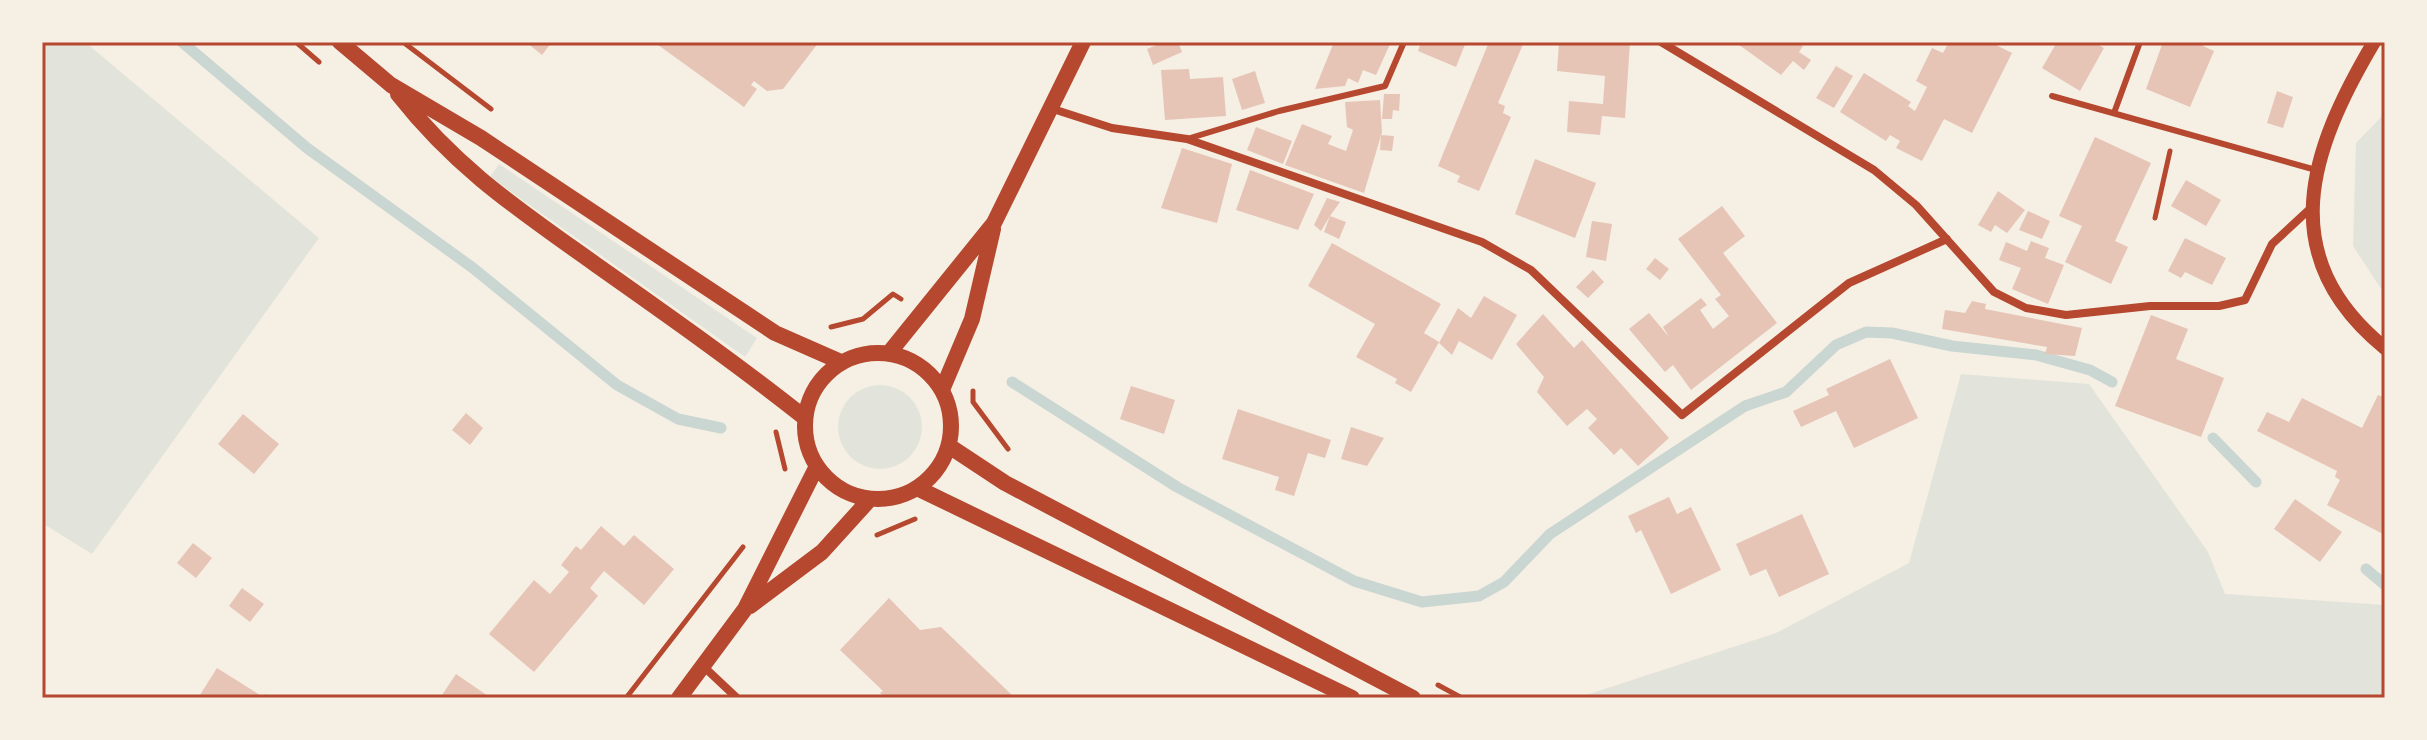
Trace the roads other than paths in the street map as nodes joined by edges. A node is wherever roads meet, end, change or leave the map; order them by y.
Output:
1 (340, 42) edge
2 (1083, 42) edge
3 (1404, 42) edge
4 (1661, 42) edge
5 (2140, 42) edge
6 (2374, 42) edge
7 (391, 85) junction
8 (2052, 96) dead end
9 (1053, 109) junction
10 (2114, 113) junction
11 (1187, 139) junction
12 (2316, 170) junction
13 (2312, 207) junction
14 (994, 223) junction
15 (1947, 239) junction
16 (2385, 348) edge
17 (889, 353) junction
18 (841, 362) junction
19 (942, 390) junction
20 (805, 418) junction
21 (949, 446) junction
22 (817, 466) junction
23 (917, 488) junction
24 (870, 499) junction
25 (745, 609) junction
26 (702, 665) junction
27 (679, 698) edge
28 (737, 698) edge
29 (1352, 698) edge
30 (1413, 698) edge

1 - 7 main road
2 - 9 main road
3 - 11 lane
4 - 15 street
5 - 10 lane
6 - 12 street
7 - 18 main road
7 - 20 main road
8 - 10 lane
9 - 11 street
9 - 14 main road
10 - 12 lane
11 - 15 street
12 - 13 street
13 - 15 street
13 - 16 street
14 - 17 main road
14 - 19 main road
17 - 18 main road
17 - 19 main road
18 - 20 main road
19 - 21 main road
20 - 22 main road
21 - 23 main road
21 - 30 main road
22 - 24 main road
22 - 25 main road
23 - 24 main road
23 - 29 main road
24 - 25 main road
25 - 26 main road
26 - 27 main road
26 - 28 street

